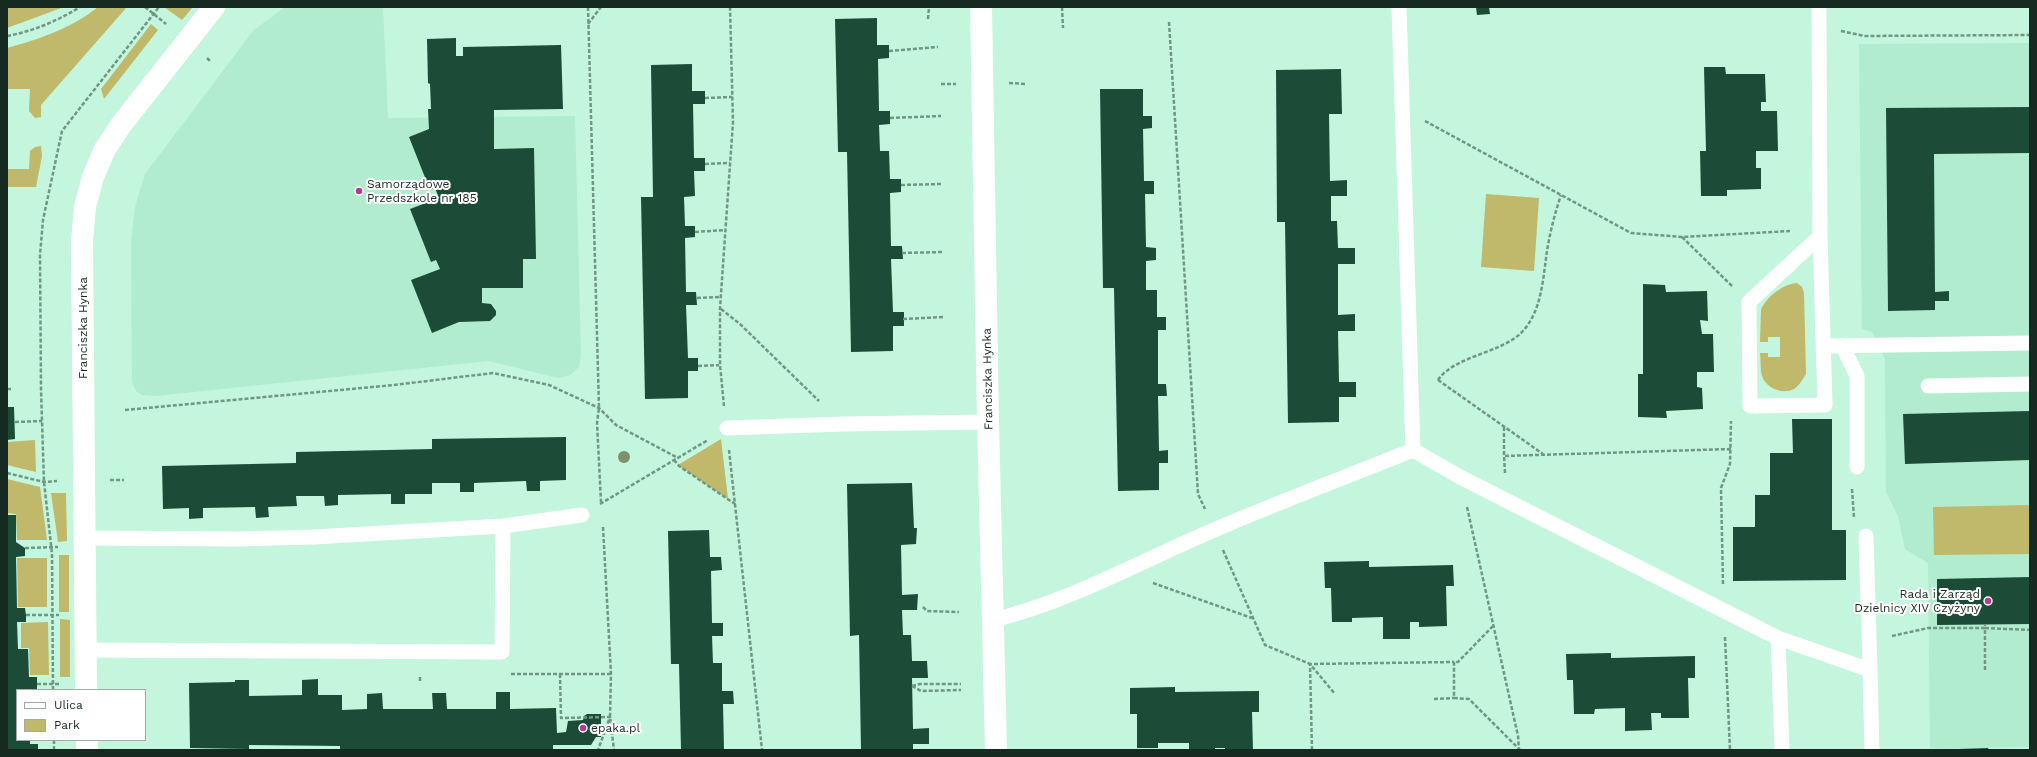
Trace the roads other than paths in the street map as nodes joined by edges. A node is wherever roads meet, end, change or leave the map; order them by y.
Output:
1 (214, 7) edge
2 (982, 7) edge
3 (1399, 7) edge
4 (1819, 7) edge
5 (1820, 236) junction
6 (2030, 343) edge
7 (1842, 345) junction
8 (1824, 346) junction
9 (2030, 384) edge
10 (1928, 386) dead end
11 (988, 422) junction
12 (727, 428) road end
13 (1413, 450) junction
14 (1857, 467) road end
15 (582, 515) road end
16 (503, 526) junction
17 (1866, 536) road end
18 (84, 543) junction
19 (993, 620) junction
20 (1778, 638) junction
21 (86, 650) junction
22 (1870, 670) junction
23 (86, 689) edge
24 (996, 750) edge
25 (1782, 750) edge
26 (1872, 750) edge

1 - 18 street, Franciszka Hynka
2 - 11 street, Franciszka Hynka
3 - 13 lane
4 - 5 lane
5 - 8 lane
5 - 8 lane
6 - 7 lane
7 - 8 lane
7 - 14 lane
9 - 10 lane
11 - 12 lane
11 - 19 street, Franciszka Hynka
13 - 19 lane
13 - 20 lane
15 - 16 lane
16 - 18 lane
16 - 21 lane
17 - 22 lane
18 - 21 street, Franciszka Hynka
19 - 24 street, Franciszka Hynka
20 - 22 lane
20 - 25 lane
21 - 23 street, Franciszka Hynka
22 - 26 lane

